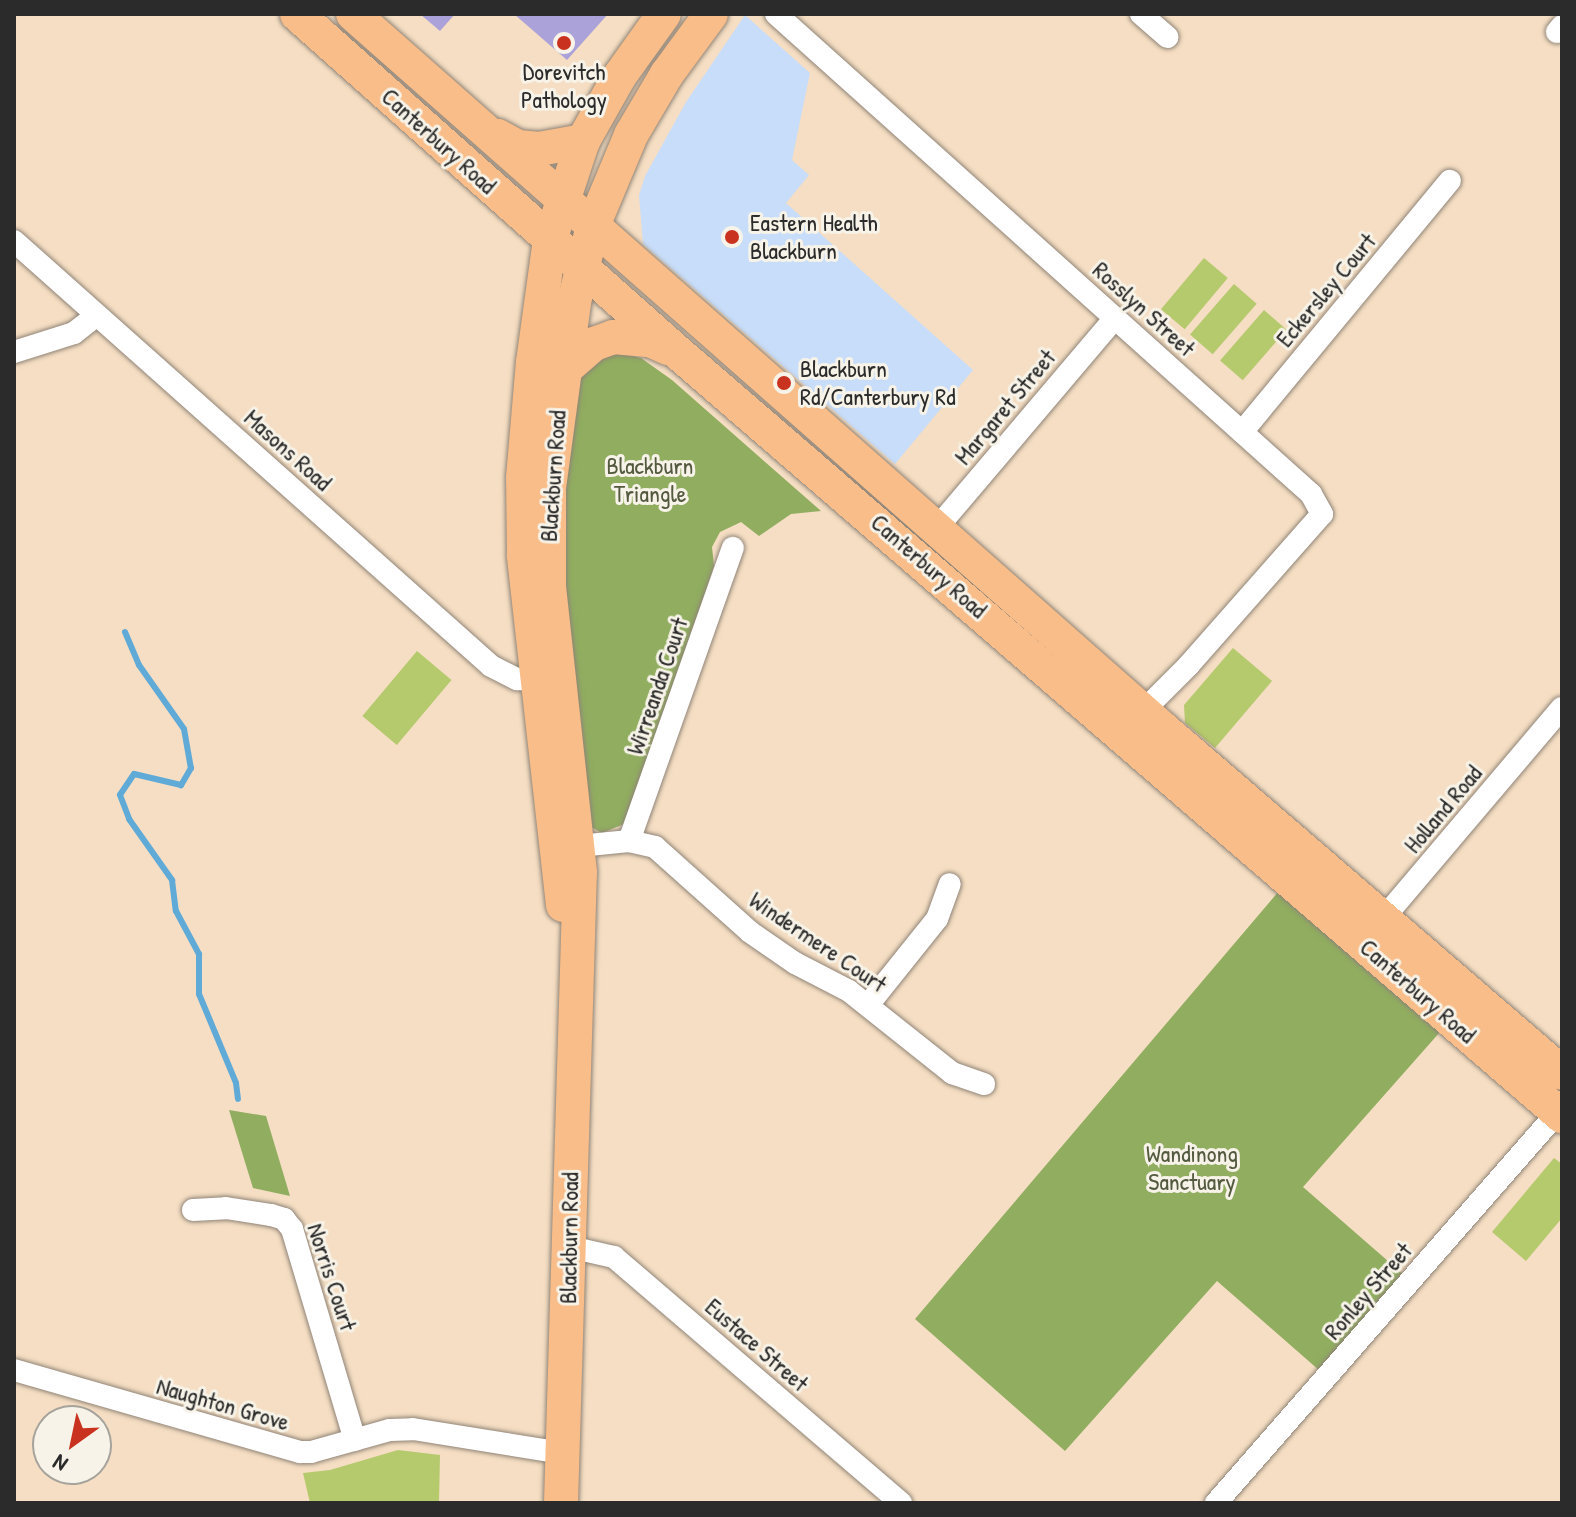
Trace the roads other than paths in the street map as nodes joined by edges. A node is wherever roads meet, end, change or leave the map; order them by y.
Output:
1 (297, 14) edge
2 (353, 14) edge
3 (664, 14) edge
4 (711, 14) edge
5 (776, 14) edge
6 (1141, 14) edge
7 (1167, 37) dead end
8 (480, 127) junction
9 (631, 135) junction
10 (583, 141) junction
11 (1450, 181) dead end
12 (563, 199) junction
13 (593, 226) junction
14 (550, 240) junction
15 (14, 241) edge
16 (581, 267) junction
17 (643, 274) junction
18 (97, 315) junction
19 (1115, 318) junction
20 (676, 351) junction
21 (14, 352) edge
22 (563, 371) junction
23 (1242, 432) junction
24 (936, 529) junction
25 (733, 548) dead end
26 (547, 679) junction
27 (1562, 708) edge
28 (1147, 728) junction
29 (568, 747) junction
30 (548, 800) junction
31 (629, 841) junction
32 (567, 848) junction
33 (950, 884) dead end
34 (1372, 931) junction
35 (868, 1005) junction
36 (1562, 1073) edge
37 (984, 1084) dead end
38 (1561, 1112) edge
39 (193, 1210) dead end
40 (570, 1247) junction
41 (14, 1370) edge
42 (355, 1440) junction
43 (563, 1453) junction
44 (561, 1503) edge
45 (901, 1503) edge
46 (1216, 1503) edge

1 - 14 main road, Canterbury Road
2 - 8 main road, Canterbury Road
3 - 10 main road, Blackburn Road
4 - 9 main road, Blackburn Road
5 - 19 street, Rosslyn Street
6 - 7 street
8 - 10 main road
8 - 12 main road, Canterbury Road
9 - 13 main road, Blackburn Road
9 - 17 main road
10 - 12 main road, Blackburn Road
11 - 23 street, Eckersley Court
12 - 13 main road, Canterbury Road
12 - 14 main road, Blackburn Road
13 - 16 main road, Blackburn Road
13 - 17 main road, Canterbury Road
14 - 16 main road, Canterbury Road
14 - 26 main road, Blackburn Road
15 - 18 street, Masons Road
16 - 20 main road, Canterbury Road
16 - 22 main road, Blackburn Road
17 - 24 main road, Canterbury Road
18 - 21 street
18 - 26 street, Masons Road
19 - 23 street, Rosslyn Street
19 - 24 street, Margaret Street
20 - 22 main road
20 - 28 main road, Canterbury Road
22 - 26 main road, Blackburn Road
23 - 28 street, Rosslyn Street
24 - 28 main road, Canterbury Road
25 - 31 street, Wirreanda Court
26 - 29 main road, Blackburn Road
26 - 30 main road, Blackburn Road
27 - 34 street, Holland Road
28 - 34 main road, Canterbury Road
29 - 30 main road
29 - 32 main road, Blackburn Road
30 - 32 main road, Blackburn Road
31 - 32 street, Windermere Court
31 - 35 street, Windermere Court
32 - 40 main road, Blackburn Road
33 - 35 street
34 - 36 main road, Canterbury Road
34 - 38 main road, Canterbury Road
35 - 37 street, Windermere Court
38 - 46 street, Ronley Street
39 - 42 street, Norris Court
40 - 43 main road, Blackburn Road
40 - 45 street, Eustace Street
41 - 42 street, Naughton Grove
42 - 43 street, Naughton Grove
43 - 44 main road, Blackburn Road

